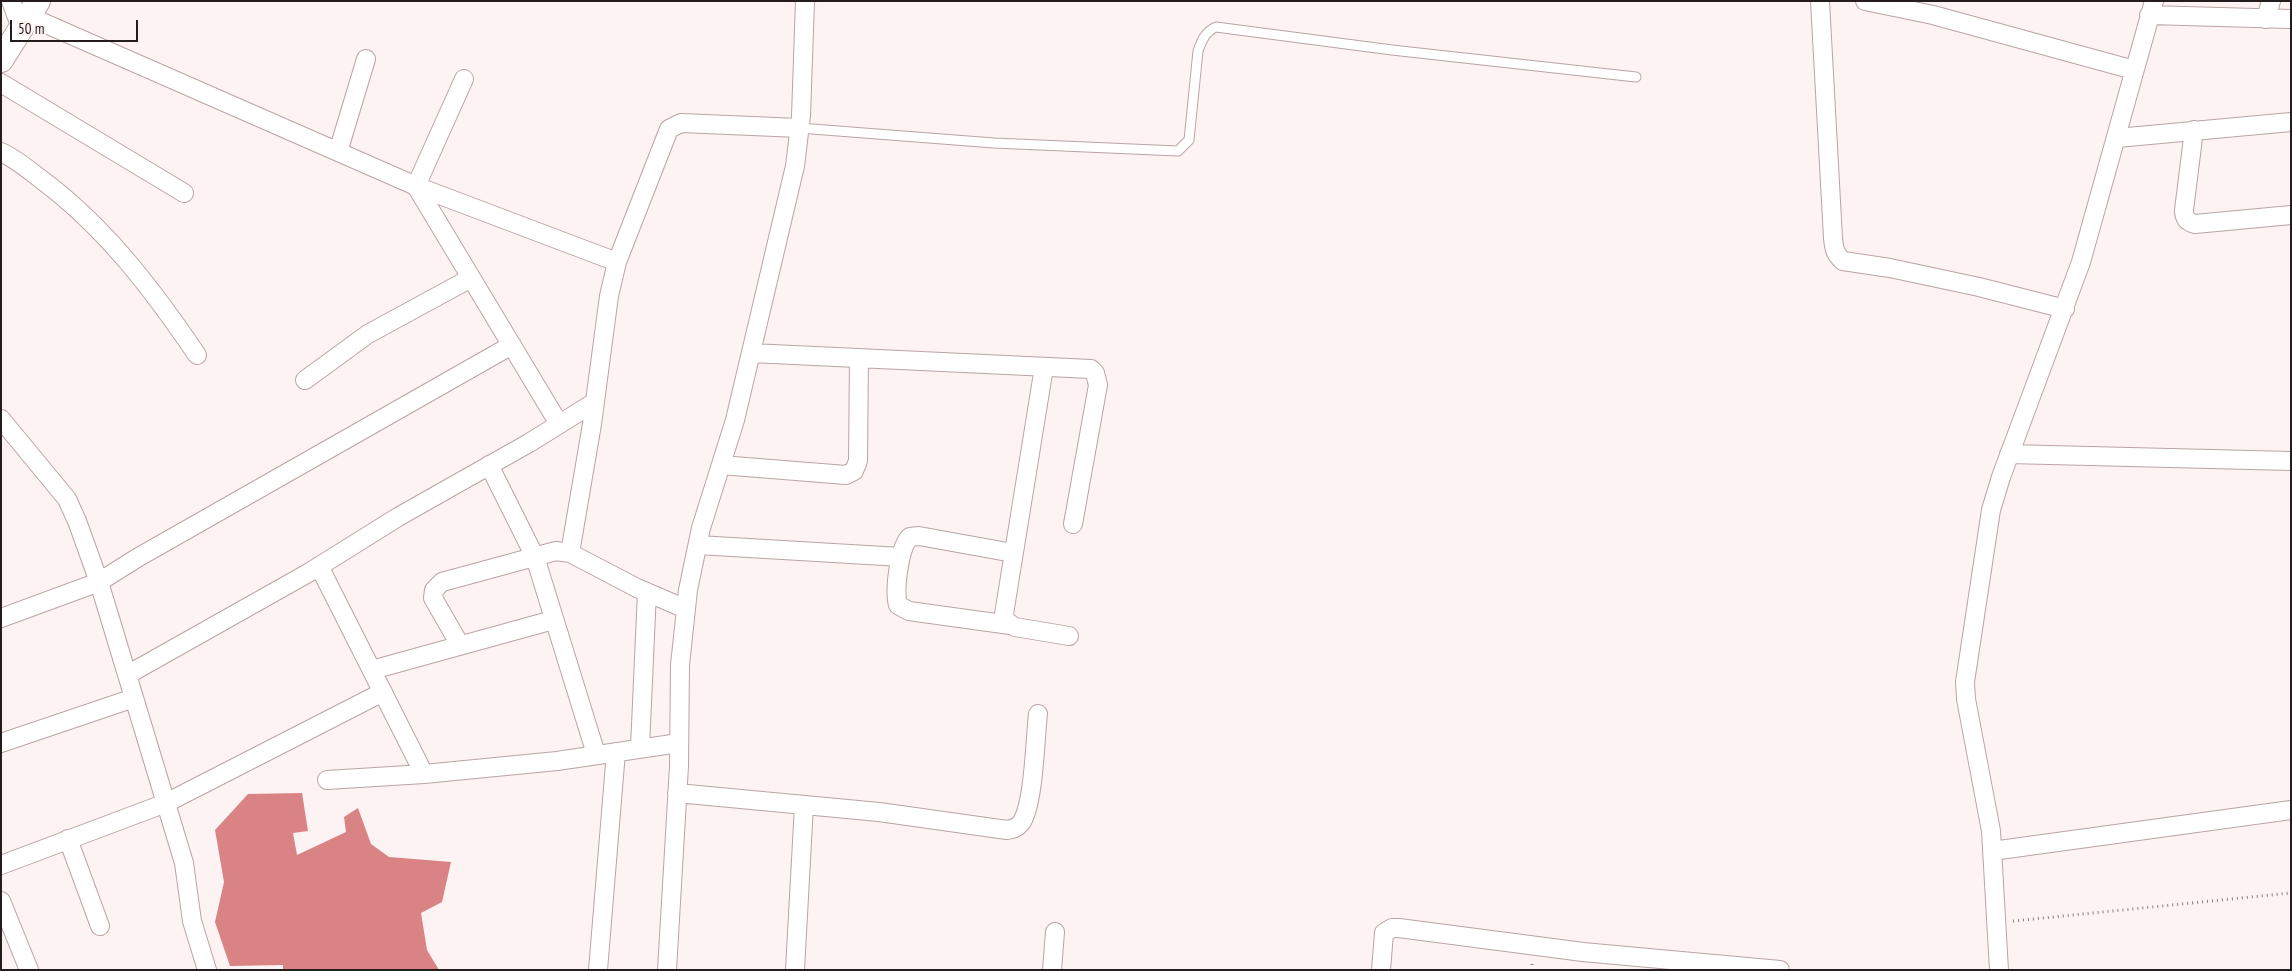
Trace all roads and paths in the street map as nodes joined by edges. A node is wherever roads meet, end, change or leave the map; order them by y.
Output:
1 (805, 1) edge
2 (1820, 1) edge
3 (1865, 1) edge
4 (2270, 1) edge
5 (2151, 8) edge
6 (2266, 18) junction
7 (2291, 19) edge
8 (19, 20) edge
9 (366, 59) dead end
10 (1, 60) edge
11 (2134, 70) junction
12 (1636, 76) dead end
13 (464, 79) dead end
14 (1, 83) edge
15 (2291, 122) edge
16 (799, 128) junction
17 (2194, 130) junction
18 (2117, 138) junction
19 (1, 152) edge
20 (338, 152) junction
21 (416, 186) junction
22 (184, 193) dead end
23 (2291, 215) edge
24 (617, 262) junction
25 (471, 278) junction
26 (2065, 309) junction
27 (512, 345) junction
28 (751, 353) junction
29 (198, 355) dead end
30 (859, 358) junction
31 (1044, 367) junction
32 (305, 380) dead end
33 (595, 402) junction
34 (1, 418) edge
35 (559, 424) junction
36 (2009, 454) junction
37 (2291, 461) edge
38 (489, 465) junction
39 (721, 465) junction
40 (1074, 524) dead end
41 (698, 545) junction
42 (570, 553) junction
43 (1014, 553) junction
44 (535, 557) junction
45 (901, 558) junction
46 (319, 566) junction
47 (99, 582) junction
48 (647, 592) junction
49 (686, 609) junction
50 (1, 618) edge
51 (553, 620) junction
52 (1010, 625) junction
53 (1069, 636) dead end
54 (460, 645) junction
55 (372, 670) junction
56 (128, 675) junction
57 (383, 692) junction
58 (134, 698) junction
59 (1038, 714) dead end
60 (1, 743) edge
61 (679, 743) junction
62 (640, 748) junction
63 (616, 752) junction
64 (596, 754) junction
65 (424, 774) junction
66 (327, 780) dead end
67 (677, 793) junction
68 (166, 803) junction
69 (804, 805) junction
70 (2291, 810) edge
71 (68, 839) junction
72 (1992, 851) junction
73 (1, 865) edge
74 (2291, 893) edge
75 (1, 901) edge
76 (1996, 923) junction
77 (100, 926) dead end
78 (1055, 932) dead end
79 (29, 970) edge
80 (207, 970) edge
81 (598, 970) edge
82 (667, 970) edge
83 (795, 970) edge
84 (1052, 970) edge
85 (1381, 970) edge
86 (1780, 970) edge
87 (1999, 970) edge

1 - 16 street
2 - 26 street
3 - 11 street
4 - 6 street
5 - 6 street
5 - 11 street
6 - 7 street
8 - 10 street
8 - 20 street
9 - 20 street
11 - 18 street
12 - 16 lane
13 - 21 street
14 - 22 street
15 - 17 street
16 - 24 street
16 - 28 street
17 - 18 street
17 - 23 street
18 - 26 street
19 - 29 street
20 - 21 street
21 - 24 street
21 - 25 street
24 - 33 street
25 - 27 street
25 - 32 street
26 - 36 street
27 - 35 street
27 - 47 street
28 - 30 street
28 - 39 street
30 - 31 street
30 - 39 street
31 - 40 street
31 - 43 street
33 - 35 street
33 - 42 street
34 - 47 street
35 - 38 street
36 - 37 street
36 - 72 street
38 - 44 street
38 - 46 street
39 - 41 street
41 - 45 street
41 - 49 street
42 - 44 street
42 - 48 street
43 - 45 street
43 - 52 street
44 - 51 street
44 - 54 street
45 - 52 street
46 - 55 street
46 - 56 street
47 - 50 street
47 - 56 street
48 - 49 street
48 - 62 street
49 - 61 street
51 - 54 street
51 - 64 street
52 - 53 street
54 - 55 street
55 - 57 street
56 - 58 street
57 - 65 street
57 - 68 street
58 - 60 street
58 - 68 street
59 - 69 street
61 - 62 street
61 - 67 street
62 - 63 street
63 - 64 street
63 - 81 street
64 - 65 street
65 - 66 street
67 - 69 street
67 - 82 street
68 - 71 street
68 - 80 street
69 - 83 street
70 - 72 street
71 - 73 street
71 - 77 street
72 - 76 street
74 - 76 path
75 - 79 street
76 - 87 street
78 - 84 street
85 - 86 street

